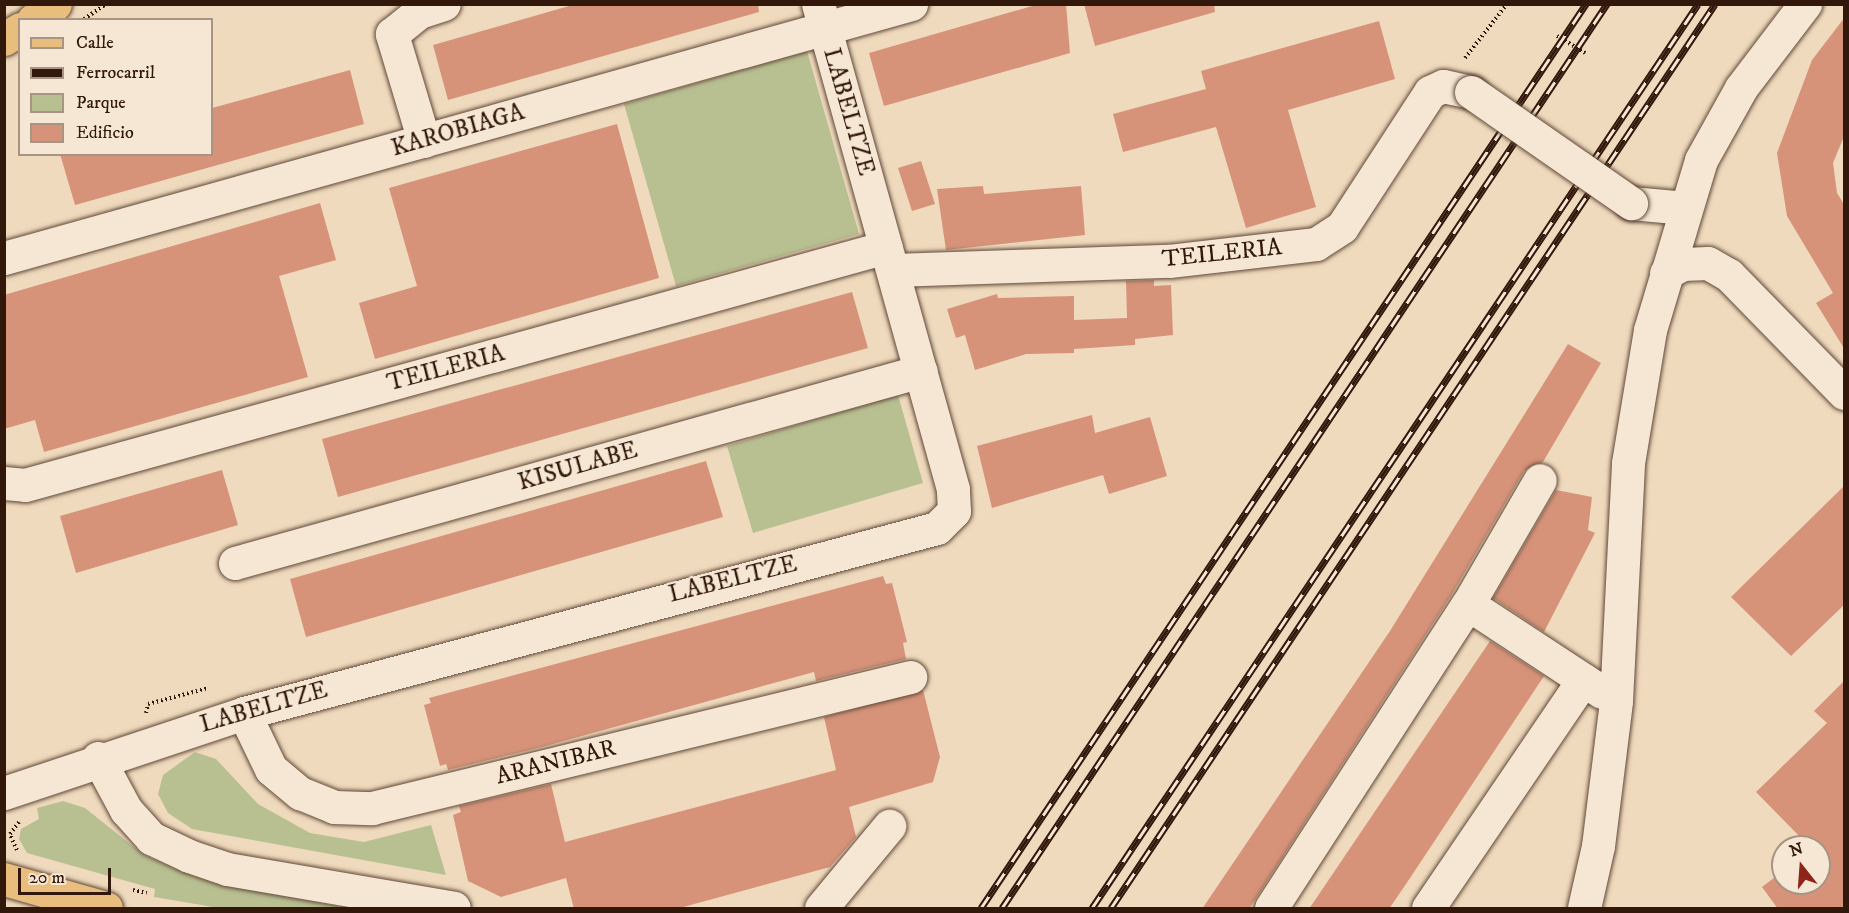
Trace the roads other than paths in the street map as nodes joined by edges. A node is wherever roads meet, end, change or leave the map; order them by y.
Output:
1 (55, 4) edge
2 (444, 4) edge
3 (911, 4) edge
4 (1805, 4) edge
5 (821, 16) edge
6 (36, 18) edge
7 (18, 30) edge
8 (4, 39) edge
9 (424, 141) junction
10 (1686, 208) junction
11 (4, 258) edge
12 (890, 259) junction
13 (1666, 273) junction
14 (921, 371) junction
15 (1845, 393) edge
16 (1540, 480) dead end
17 (4, 483) edge
18 (235, 563) dead end
19 (1468, 604) junction
20 (910, 677) dead end
21 (1583, 680) junction
22 (1616, 701) junction
23 (244, 713) junction
24 (98, 758) junction
25 (4, 793) edge
26 (889, 826) dead end
27 (4, 879) edge
28 (106, 909) edge
29 (454, 909) edge
30 (821, 909) edge
31 (1271, 909) edge
32 (1428, 909) edge
33 (1584, 909) edge

1 - 6 main road
2 - 9 street
3 - 5 street, KAROBIAGA
4 - 10 street
5 - 9 street, KAROBIAGA
5 - 12 street, LABELTZE
7 - 8 main road
9 - 11 street, KAROBIAGA
10 - 12 street, TEILERIA, bridge
10 - 13 street
12 - 14 street, LABELTZE
12 - 17 street, TEILERIA
13 - 15 street
13 - 22 street
14 - 18 street, KISULABE
14 - 23 street, LABELTZE
16 - 19 street
19 - 21 street
19 - 31 street
20 - 23 street, ARANIBAR
21 - 22 street
21 - 32 street
22 - 33 street
23 - 24 street, LABELTZE
24 - 25 street, LABELTZE
24 - 29 street
26 - 30 street
27 - 28 main road

